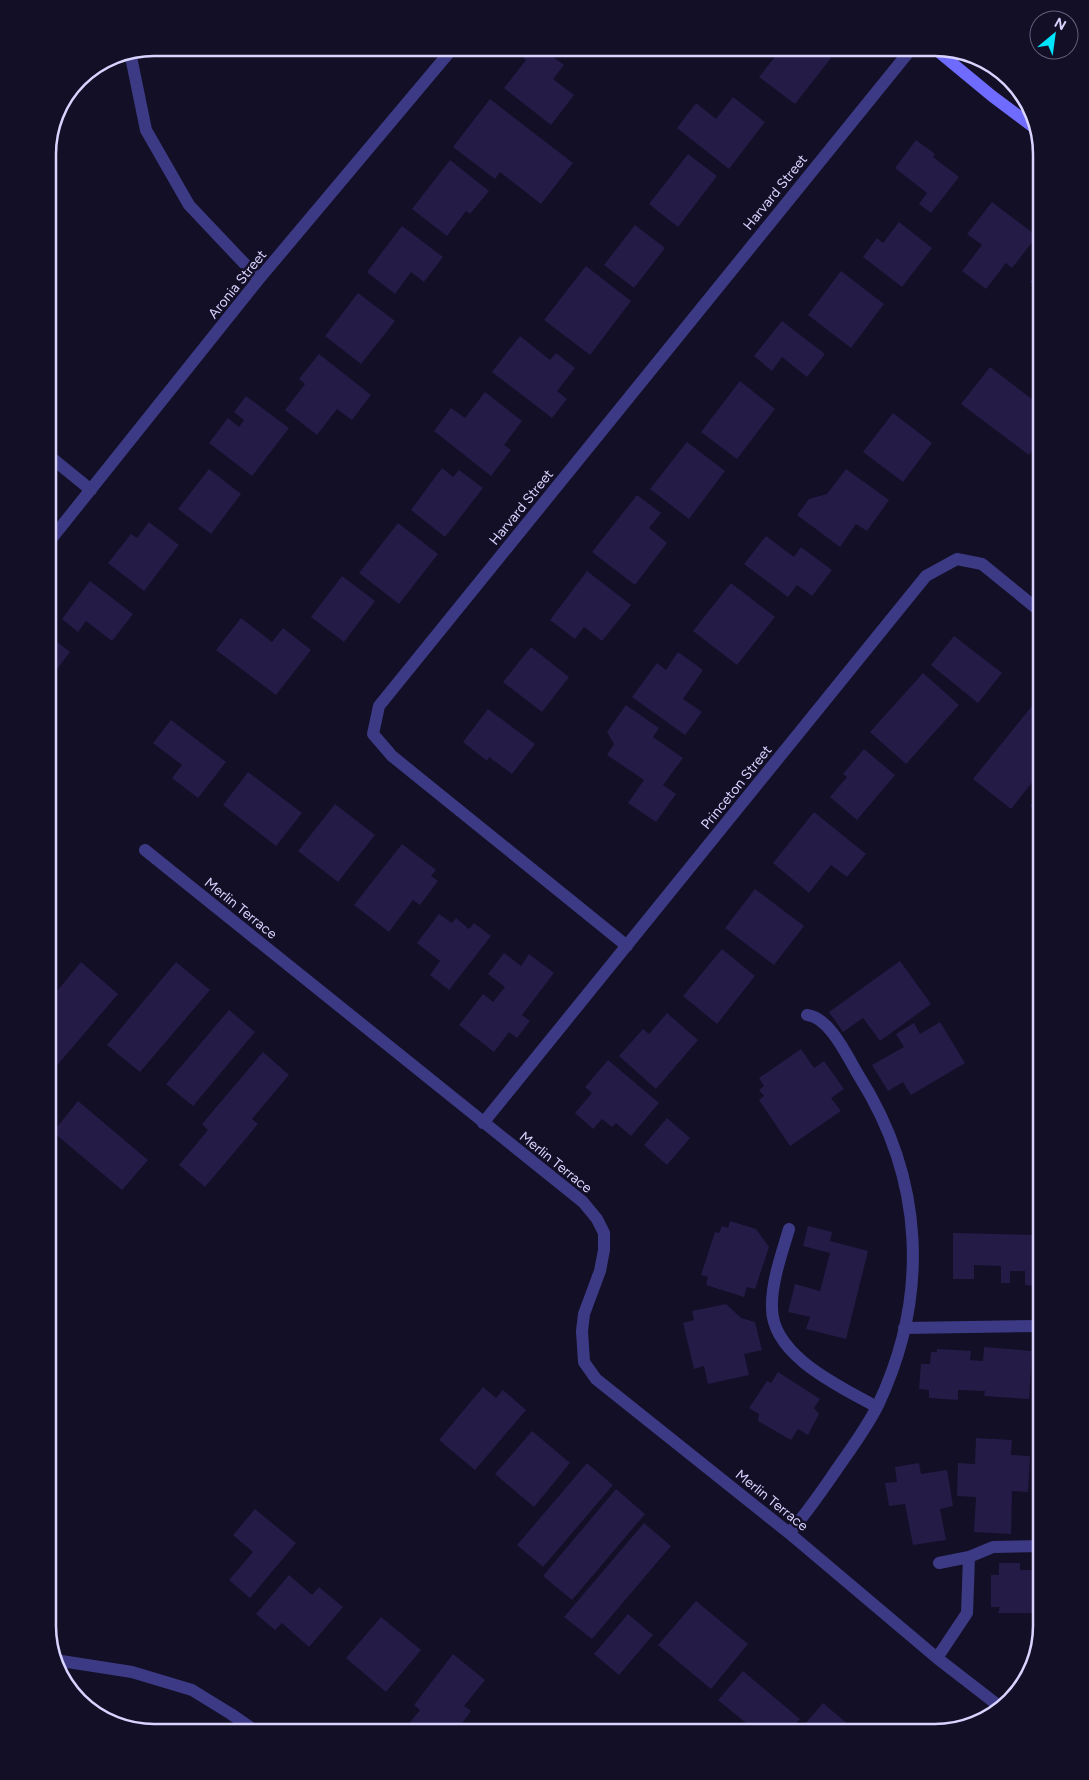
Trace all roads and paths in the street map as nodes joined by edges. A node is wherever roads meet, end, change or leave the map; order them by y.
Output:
1 (446, 56) edge
2 (906, 56) edge
3 (944, 57) edge
4 (131, 59) edge
5 (1027, 122) edge
6 (260, 279) junction
7 (56, 462) edge
8 (91, 490) junction
9 (56, 533) edge
10 (1033, 605) edge
11 (145, 850) dead end
12 (627, 946) junction
13 (807, 1015) dead end
14 (483, 1124) junction
15 (789, 1229) dead end
16 (1033, 1326) edge
17 (904, 1328) junction
18 (877, 1407) junction
19 (789, 1533) junction
20 (1033, 1546) edge
21 (969, 1557) junction
22 (939, 1563) dead end
23 (937, 1658) junction
24 (63, 1661) edge
25 (995, 1703) edge
26 (245, 1724) edge

1 - 6 street, Aronia Street
2 - 12 street, Harvard Street
3 - 5 main road
4 - 6 street
6 - 8 street, Aronia Street
7 - 8 street
8 - 9 street, Aronia Street
10 - 12 street, Princeton Street
11 - 14 street, Merlin Terrace
12 - 14 street, Princeton Street
13 - 17 street
14 - 19 street, Merlin Terrace
15 - 18 street
16 - 17 street
17 - 18 street
18 - 19 street
19 - 23 street, Merlin Terrace
20 - 21 street
21 - 22 street
21 - 23 street
23 - 25 street, Merlin Terrace
24 - 26 street

